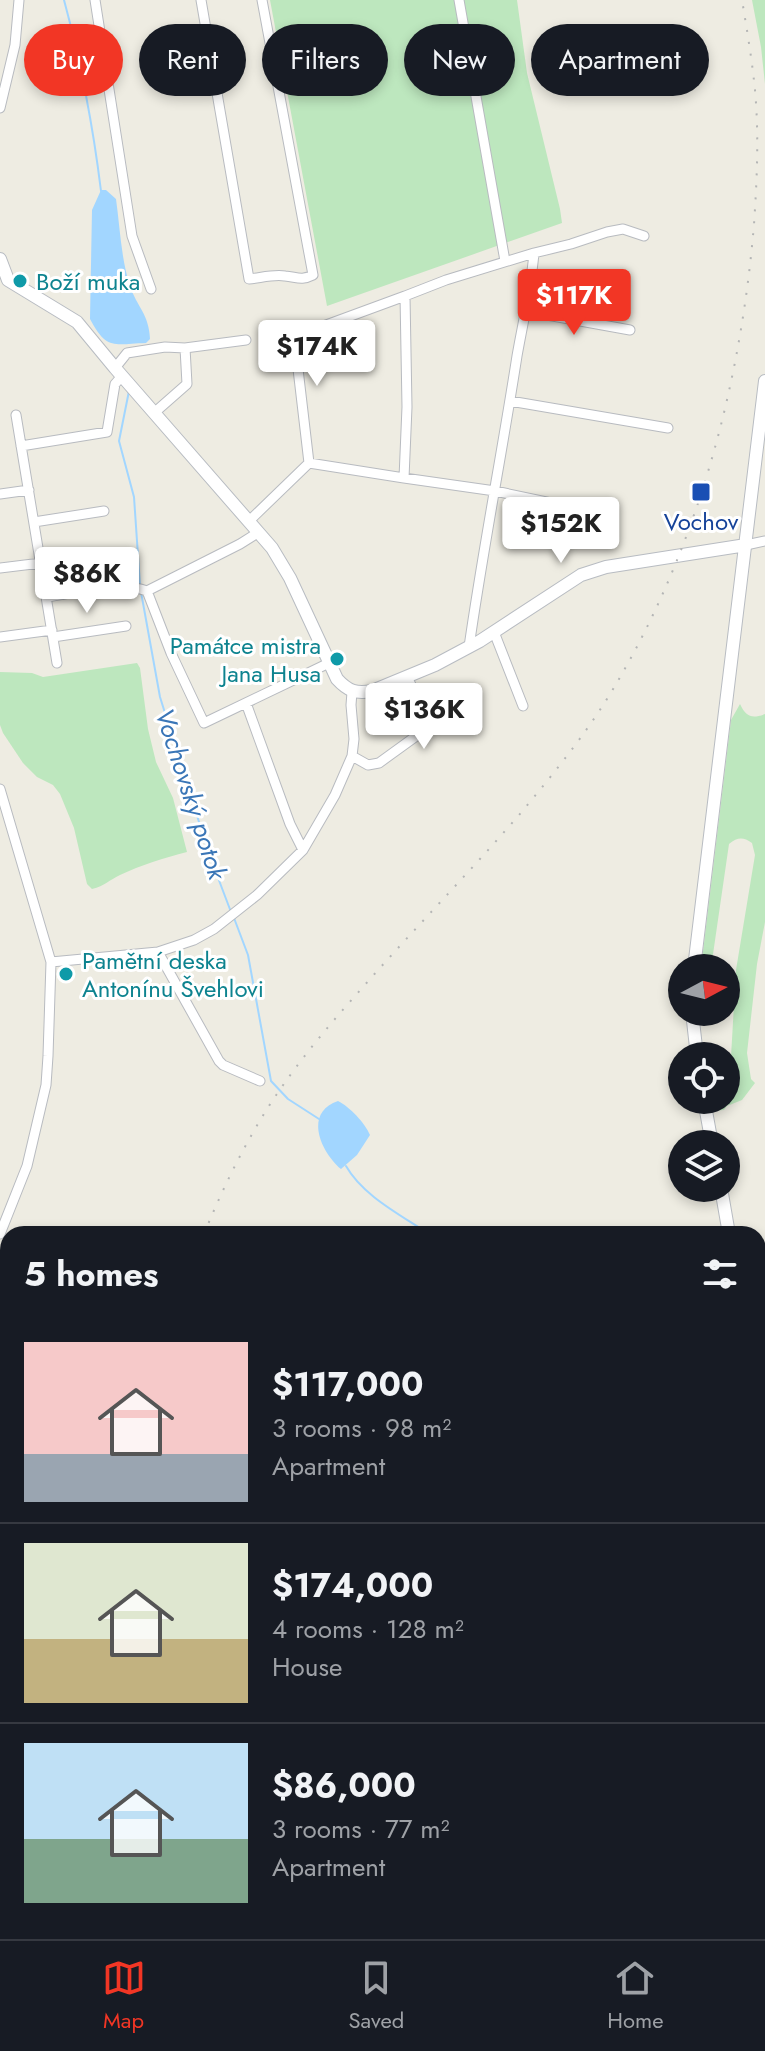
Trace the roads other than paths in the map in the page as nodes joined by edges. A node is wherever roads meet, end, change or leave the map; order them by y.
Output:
1 (19, 0) edge
2 (95, 0) edge
3 (201, 0) edge
4 (262, 0) edge
5 (459, 0) edge
6 (205, 24) edge
7 (218, 96) edge
8 (0, 108) edge
9 (644, 236) dead end
10 (534, 253) junction
11 (505, 261) junction
12 (1, 262) edge
13 (151, 289) dead end
14 (405, 296) junction
15 (525, 311) junction
16 (630, 330) dead end
17 (246, 340) dead end
18 (185, 348) junction
19 (118, 372) junction
20 (765, 381) edge
21 (510, 401) junction
22 (154, 413) junction
23 (16, 415) dead end
24 (668, 428) dead end
25 (21, 446) junction
26 (309, 463) junction
27 (404, 478) junction
28 (29, 490) junction
29 (495, 491) junction
30 (0, 494) edge
31 (575, 508) dead end
32 (104, 511) dead end
33 (249, 521) junction
34 (34, 522) junction
35 (259, 532) junction
36 (765, 541) edge
37 (746, 545) junction
38 (41, 563) junction
39 (0, 568) edge
40 (147, 591) junction
41 (47, 597) junction
42 (126, 626) dead end
43 (494, 632) junction
44 (53, 634) junction
45 (0, 637) edge
46 (469, 647) junction
47 (57, 663) dead end
48 (329, 663) junction
49 (407, 677) junction
50 (352, 692) junction
51 (246, 703) junction
52 (523, 706) dead end
53 (352, 756) junction
54 (0, 789) edge
55 (303, 850) junction
56 (158, 952) junction
57 (696, 954) edge
58 (51, 962) junction
59 (260, 1081) dead end
60 (723, 1202) edge
61 (3, 1226) edge
62 (728, 1226) edge

1 - 8 street
2 - 13 street
3 - 6 street
4 - 7 street
5 - 11 street
9 - 10 street
10 - 11 street
10 - 15 street
11 - 14 street
12 - 19 street
14 - 26 street
14 - 27 street
15 - 16 street
15 - 21 street
17 - 18 street
18 - 19 street
18 - 22 street
19 - 22 street
19 - 25 street
20 - 37 street
21 - 24 street
21 - 29 street
22 - 33 street
23 - 25 street
25 - 28 street
26 - 27 street
26 - 33 street
27 - 29 street
28 - 30 street
28 - 34 street
29 - 31 street
29 - 46 street
32 - 34 street
33 - 35 street
34 - 38 street
35 - 40 street
35 - 48 street
36 - 37 street
37 - 43 street
37 - 57 street
38 - 39 street
38 - 41 street
40 - 41 street
40 - 51 street
41 - 44 street
42 - 44 street
43 - 46 street
43 - 52 street
44 - 45 street
44 - 47 street
46 - 49 street
48 - 50 street
48 - 51 street
49 - 50 street
49 - 53 street
50 - 53 street
51 - 55 street
53 - 55 street
54 - 58 street
55 - 56 street
56 - 58 street
56 - 59 street
58 - 61 street
60 - 62 street

